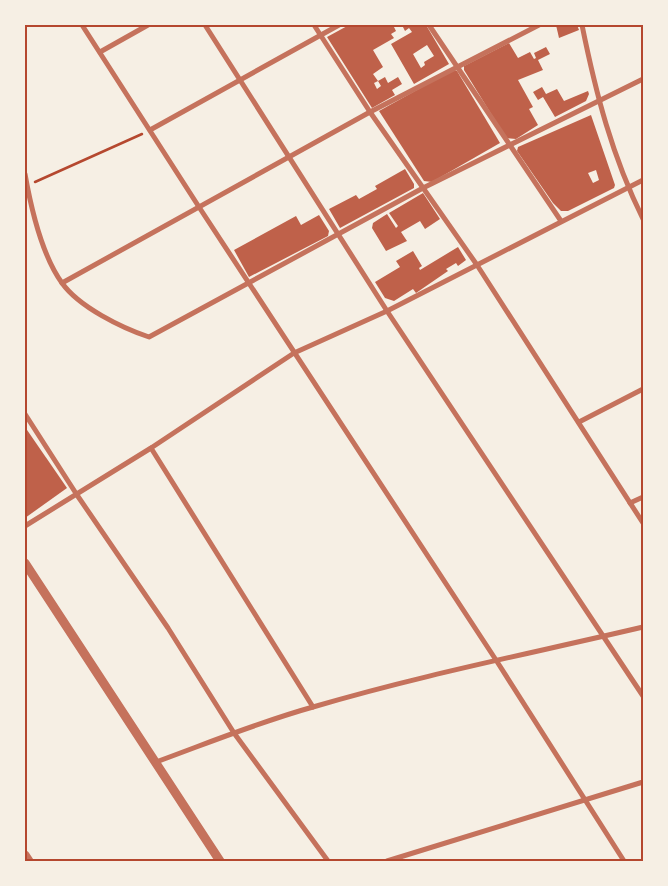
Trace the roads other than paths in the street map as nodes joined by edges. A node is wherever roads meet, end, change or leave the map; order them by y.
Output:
1 (82, 25) edge
2 (148, 25) edge
3 (205, 25) edge
4 (314, 25) edge
5 (339, 25) edge
6 (429, 25) edge
7 (538, 25) edge
8 (582, 25) edge
9 (320, 35) junction
10 (100, 52) junction
11 (456, 67) junction
12 (240, 78) junction
13 (643, 78) edge
14 (598, 102) junction
15 (370, 112) junction
16 (150, 130) junction
17 (509, 146) junction
18 (288, 157) junction
19 (25, 174) edge
20 (643, 180) edge
21 (26, 186) edge
22 (628, 187) junction
23 (423, 188) junction
24 (198, 207) junction
25 (643, 219) edge
26 (560, 221) junction
27 (339, 236) junction
28 (477, 265) junction
29 (62, 283) junction
30 (249, 284) junction
31 (387, 311) junction
32 (294, 353) junction
33 (643, 389) edge
34 (25, 414) edge
35 (579, 422) junction
36 (152, 448) junction
37 (77, 495) junction
38 (643, 497) edge
39 (630, 503) junction
40 (643, 523) edge
41 (25, 526) edge
42 (25, 563) edge
43 (643, 627) edge
44 (605, 636) junction
45 (496, 660) junction
46 (643, 696) edge
47 (313, 707) junction
48 (234, 733) junction
49 (156, 762) junction
50 (643, 782) edge
51 (585, 799) junction
52 (25, 855) edge
53 (29, 861) edge
54 (220, 861) edge
55 (328, 861) edge
56 (387, 861) edge
57 (624, 861) edge

1 - 10 street
2 - 10 street
3 - 12 street
4 - 9 street
5 - 9 street
6 - 11 street
7 - 11 street
8 - 14 street
9 - 12 street
9 - 15 street
10 - 16 street
11 - 15 street
11 - 17 street
12 - 16 street
12 - 18 street
13 - 14 street
14 - 17 street
14 - 22 street
15 - 18 street
15 - 23 street
16 - 24 street
17 - 23 street
17 - 26 street
18 - 24 street
18 - 27 street
19 - 21 street
20 - 22 street
21 - 29 street
22 - 25 street
22 - 26 street
23 - 27 street
23 - 28 street
24 - 29 street
24 - 30 street
26 - 28 street
27 - 30 street
27 - 31 street
28 - 31 street
28 - 35 street
29 - 30 street
30 - 32 street
31 - 32 street
31 - 44 street
32 - 36 street
32 - 45 street
33 - 35 street
34 - 37 street
35 - 39 street
36 - 37 street
36 - 47 street
37 - 41 street
37 - 48 street
38 - 39 street
39 - 40 street
42 - 49 street
43 - 44 street
44 - 45 street
44 - 46 street
45 - 47 street
45 - 51 street
47 - 48 street
48 - 49 street
48 - 55 street
49 - 54 street
50 - 51 street
51 - 56 street
51 - 57 street
52 - 53 street

